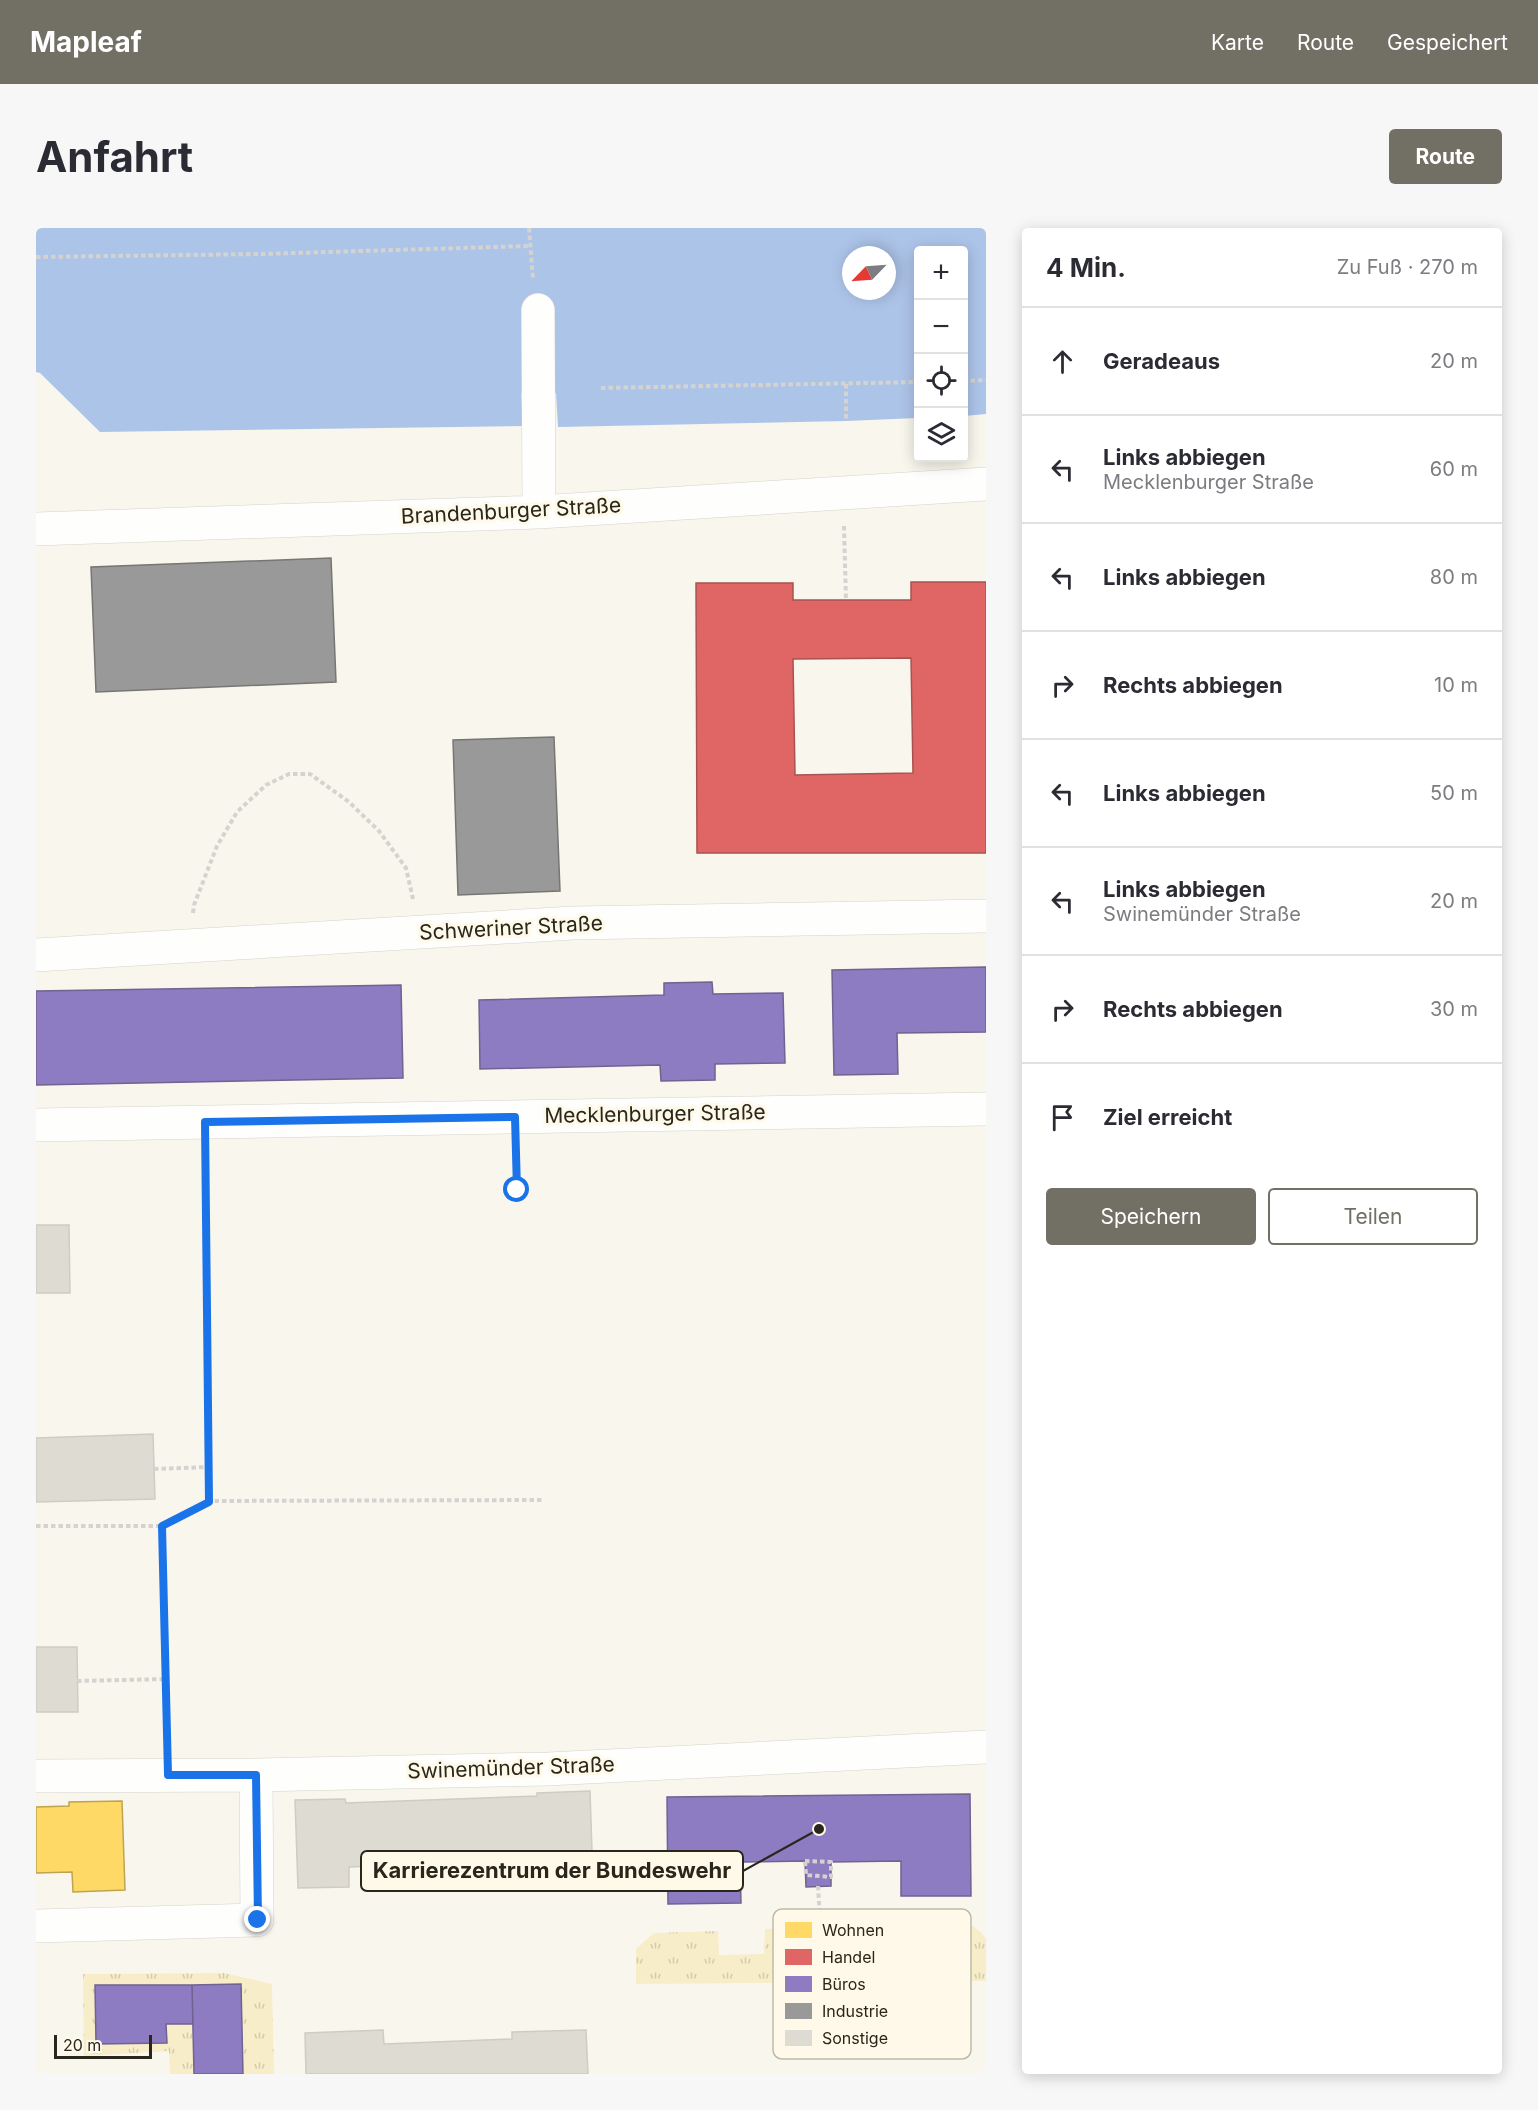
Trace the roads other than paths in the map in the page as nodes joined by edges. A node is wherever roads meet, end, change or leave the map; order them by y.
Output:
1 (538, 310) road end
2 (986, 484) edge
3 (538, 512) junction
4 (36, 529) edge
5 (986, 916) edge
6 (36, 956) edge
7 (986, 1109) edge
8 (36, 1125) edge
9 (986, 1747) edge
10 (256, 1775) junction
11 (36, 1776) edge
12 (36, 1926) edge

1 - 3 lane
2 - 3 lane, Brandenburger Straße
3 - 4 lane, Brandenburger Straße
5 - 6 lane, Schweriner Straße
7 - 8 lane, Mecklenburger Straße
9 - 10 lane, Swinemünder Straße
10 - 11 lane, Swinemünder Straße
10 - 12 lane

